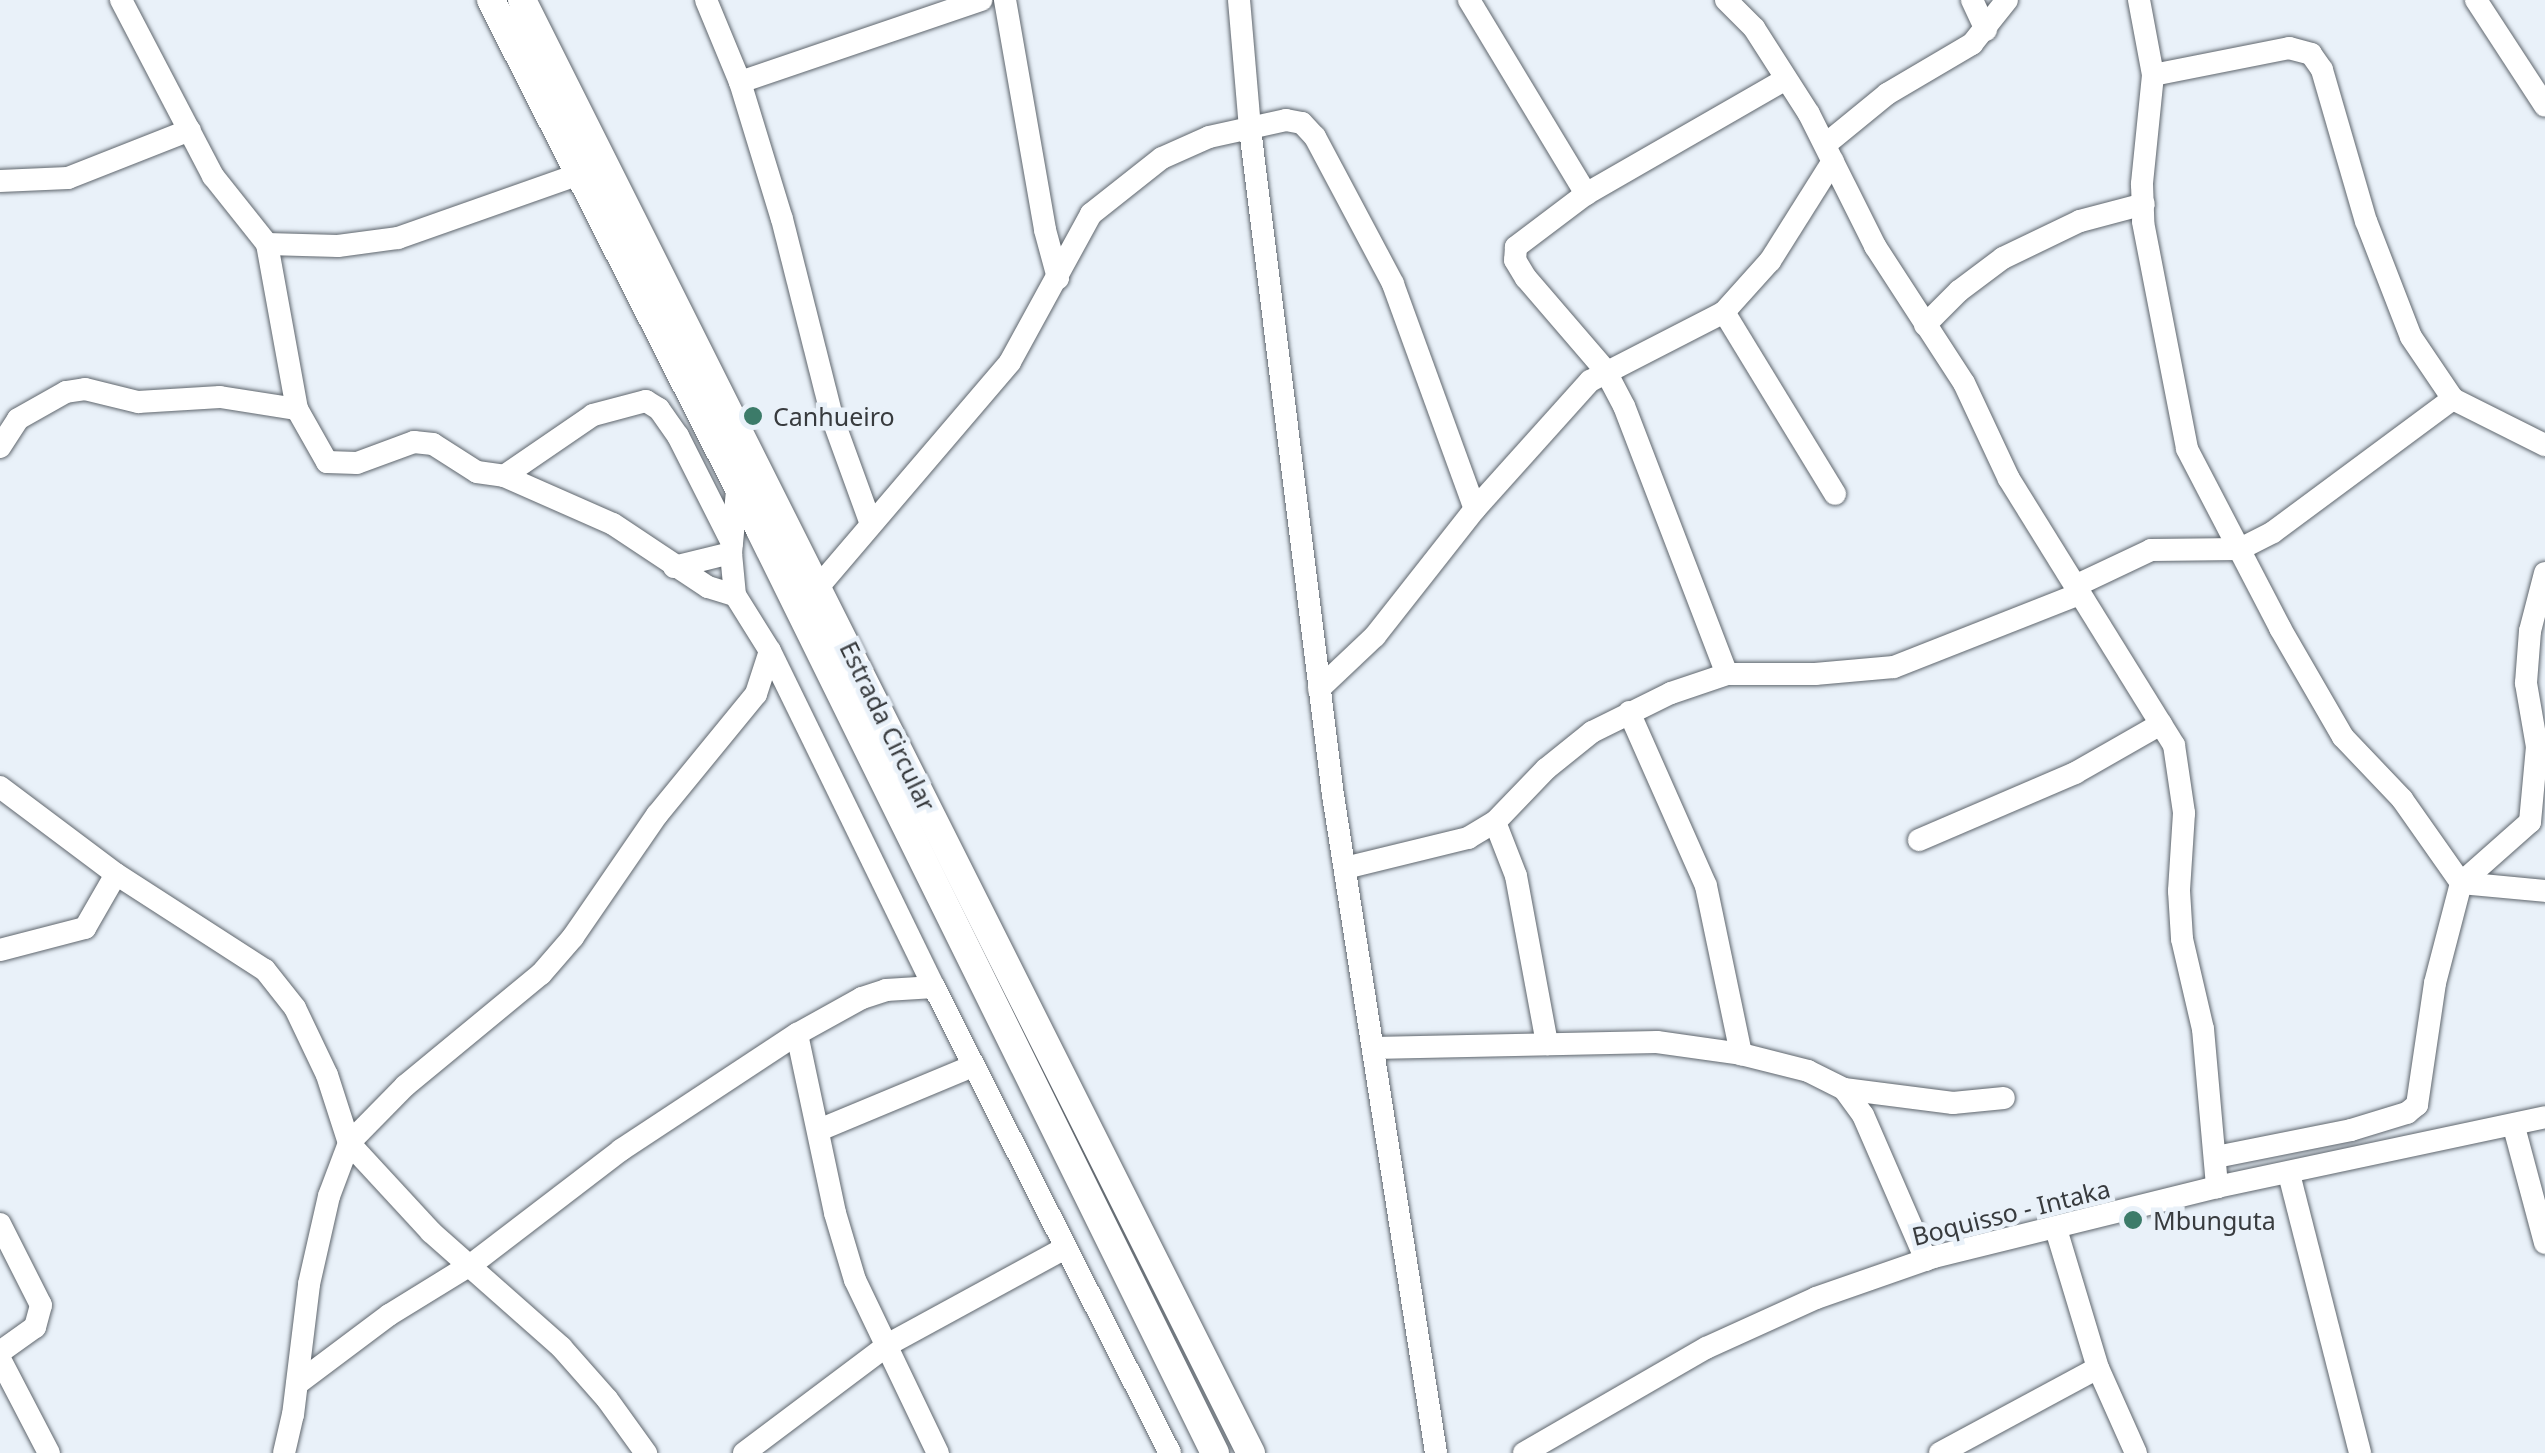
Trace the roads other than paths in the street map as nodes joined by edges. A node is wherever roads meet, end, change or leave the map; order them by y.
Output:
1 (121, 0) edge
2 (490, 0) edge
3 (522, 0) edge
4 (706, 0) edge
5 (980, 0) edge
6 (1005, 0) edge
7 (1238, 0) edge
8 (1468, 0) edge
9 (1726, 0) edge
10 (1972, 0) edge
11 (2007, 0) edge
12 (2140, 0) edge
13 (2476, 0) edge
14 (1986, 30) junction
15 (2153, 76) junction
16 (1786, 79) junction
17 (740, 82) junction
18 (2545, 106) edge
19 (1250, 129) junction
20 (190, 130) junction
21 (1830, 152) junction
22 (580, 174) junction
23 (0, 181) edge
24 (1586, 194) junction
25 (2144, 204) junction
26 (267, 244) junction
27 (1058, 278) junction
28 (1724, 312) junction
29 (1925, 326) junction
30 (1605, 370) junction
31 (2453, 398) junction
32 (297, 409) junction
33 (2545, 445) edge
34 (0, 447) edge
35 (504, 476) junction
36 (737, 491) junction
37 (1835, 494) dead end
38 (1475, 509) junction
39 (872, 524) junction
40 (731, 548) junction
41 (2240, 548) junction
42 (674, 567) junction
43 (2545, 573) edge
44 (819, 586) junction
45 (2077, 590) junction
46 (735, 595) junction
47 (770, 651) junction
48 (1727, 674) junction
49 (1319, 689) junction
50 (790, 691) junction
51 (756, 694) junction
52 (1629, 712) junction
53 (2160, 724) junction
54 (0, 787) edge
55 (1495, 822) junction
56 (1919, 840) dead end
57 (1345, 868) junction
58 (116, 874) junction
59 (2462, 883) junction
60 (2545, 891) edge
61 (0, 950) edge
62 (934, 988) junction
63 (797, 1034) junction
64 (1547, 1044) junction
65 (1373, 1048) junction
66 (1741, 1054) junction
67 (973, 1066) junction
68 (1844, 1089) junction
69 (2004, 1098) dead end
70 (2545, 1118) edge
71 (2514, 1128) junction
72 (819, 1130) junction
73 (348, 1142) junction
74 (2216, 1157) junction
75 (2289, 1174) junction
76 (2217, 1187) junction
77 (0, 1224) edge
78 (2056, 1229) junction
79 (2545, 1243) edge
80 (1065, 1248) junction
81 (1926, 1260) junction
82 (472, 1264) junction
83 (889, 1344) junction
84 (0, 1355) edge
85 (2098, 1368) junction
86 (298, 1384) junction
87 (48, 1453) edge
88 (284, 1453) edge
89 (646, 1453) edge
90 (744, 1453) edge
91 (938, 1453) edge
92 (1170, 1453) edge
93 (1215, 1453) edge
94 (1251, 1453) edge
95 (1436, 1453) edge
96 (1524, 1453) edge
97 (1940, 1453) edge
98 (2136, 1453) edge
99 (2360, 1453) edge

1 - 20 street
2 - 22 main road, Estrada Circular
3 - 44 main road, Estrada Circular
4 - 17 street
5 - 17 street
6 - 27 street
7 - 19 street
8 - 24 street
9 - 16 street
10 - 14 street
11 - 14 street
12 - 15 street
13 - 18 street
14 - 21 street
15 - 25 street
15 - 31 street
16 - 21 street
16 - 24 street
17 - 39 street
19 - 27 street
19 - 38 street
19 - 49 street
20 - 23 street
20 - 26 street
21 - 28 street
21 - 29 street
22 - 26 street
22 - 36 main road, Estrada Circular
24 - 30 street
25 - 29 street
25 - 41 street
26 - 32 street
27 - 39 street
28 - 30 street
28 - 37 street
29 - 45 street
30 - 38 street
30 - 48 street
31 - 33 street
31 - 41 street
32 - 34 street
32 - 35 street
35 - 40 street
35 - 42 street
36 - 40 street
36 - 93 main road, Estrada Circular
38 - 49 street
39 - 44 street
40 - 42 street
40 - 46 street
41 - 45 street
41 - 59 street
42 - 46 street
43 - 59 street
44 - 94 main road, Estrada Circular
45 - 48 street
45 - 53 street
46 - 47 street
47 - 50 street
47 - 51 street
48 - 52 street
49 - 57 street
50 - 51 street
50 - 62 street
51 - 73 street
52 - 55 street
52 - 66 street
53 - 56 street
53 - 74 street
54 - 58 street
55 - 57 street
55 - 64 street
57 - 65 street
58 - 61 street
58 - 73 street
59 - 60 street
59 - 74 street
62 - 63 street
62 - 67 street
63 - 72 street
63 - 82 street
64 - 65 street
64 - 66 street
65 - 95 street
66 - 68 street
67 - 72 street
67 - 80 street
68 - 69 street
68 - 81 street
70 - 71 street, Boquisso - Intaka
71 - 75 street, Boquisso - Intaka
71 - 79 street
72 - 83 street
73 - 82 street
73 - 86 street
74 - 76 street
75 - 76 street, Boquisso - Intaka
75 - 99 street
76 - 78 street, Boquisso - Intaka
77 - 84 street
78 - 81 street, Boquisso - Intaka
78 - 85 street
80 - 83 street
80 - 92 street
81 - 96 street, Boquisso - Intaka
82 - 86 street
82 - 89 street
83 - 90 street
83 - 91 street
84 - 87 street
85 - 97 street
85 - 98 street
86 - 88 street

